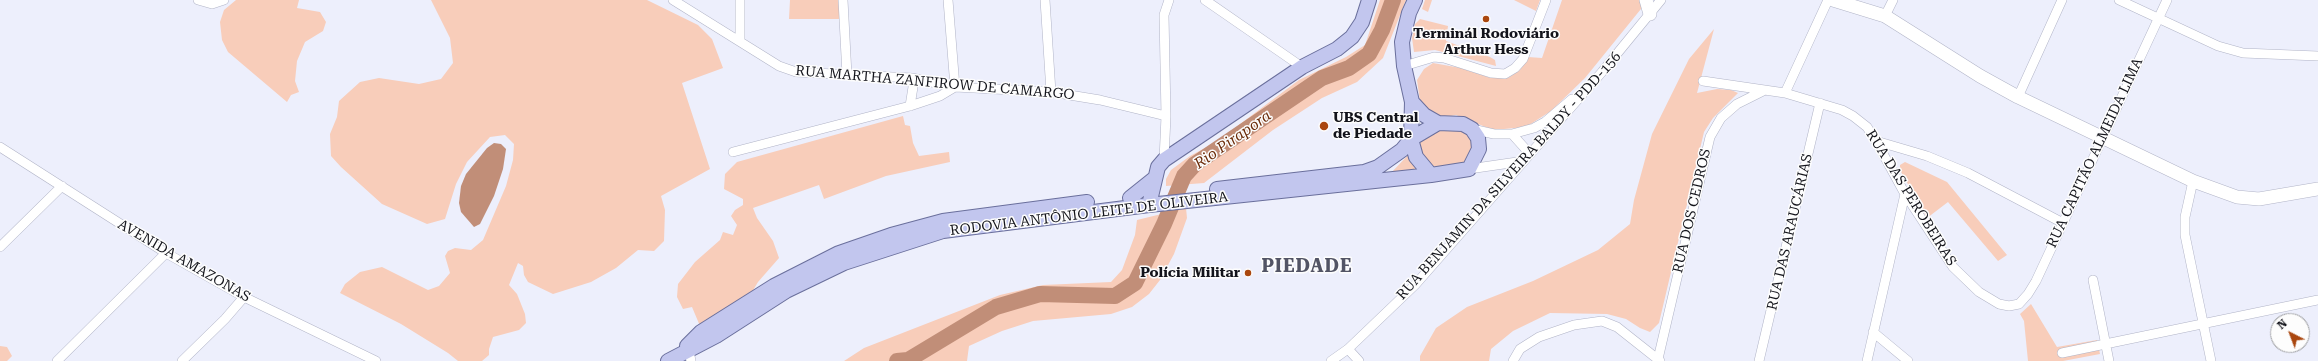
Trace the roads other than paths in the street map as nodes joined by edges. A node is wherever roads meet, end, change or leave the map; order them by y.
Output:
1 (198, 0) edge
2 (224, 0) edge
3 (673, 0) edge
4 (740, 0) edge
5 (843, 0) edge
6 (948, 0) edge
7 (1045, 0) edge
8 (1169, 0) edge
9 (1205, 0) edge
10 (1369, 0) edge
11 (1415, 0) edge
12 (1546, 0) edge
13 (1646, 0) edge
14 (1661, 0) edge
15 (1828, 0) edge
16 (1833, 0) edge
17 (1893, 0) edge
18 (2062, 0) edge
19 (2119, 0) edge
20 (2167, 0) edge
21 (1650, 14) junction
22 (1885, 16) junction
23 (2158, 19) junction
24 (740, 40) junction
25 (2318, 56) edge
26 (1404, 66) junction
27 (1302, 67) junction
28 (1602, 72) junction
29 (847, 75) junction
30 (912, 78) junction
31 (1703, 81) dead end
32 (955, 87) junction
33 (1766, 90) junction
34 (1051, 92) junction
35 (1785, 93) junction
36 (2018, 97) junction
37 (1412, 102) junction
38 (1820, 103) junction
39 (910, 106) junction
40 (1166, 116) junction
41 (1438, 123) junction
42 (1534, 128) junction
43 (1472, 129) junction
44 (1549, 132) junction
45 (1512, 134) junction
46 (2102, 137) junction
47 (1411, 139) junction
48 (1876, 141) junction
49 (0, 147) edge
50 (1402, 150) junction
51 (733, 152) dead end
52 (1527, 157) junction
53 (1164, 160) junction
54 (1469, 168) junction
55 (1431, 176) junction
56 (1155, 178) junction
57 (1380, 181) junction
58 (2193, 181) junction
59 (62, 186) junction
60 (2318, 189) edge
61 (1905, 194) junction
62 (1191, 196) junction
63 (1130, 198) junction
64 (1154, 200) junction
65 (2063, 223) junction
66 (0, 247) edge
67 (166, 254) junction
68 (2093, 280) dead end
69 (244, 297) junction
70 (2318, 300) edge
71 (2018, 304) joint
72 (2203, 323) junction
73 (1873, 332) junction
74 (2105, 343) junction
75 (1348, 349) junction
76 (2062, 353) dead end
77 (683, 354) edge
78 (1659, 360) edge
79 (57, 361) edge
80 (182, 361) edge
81 (376, 361) edge
82 (1331, 361) edge
83 (1358, 361) edge
84 (1513, 361) edge
85 (1759, 361) edge
86 (1867, 361) edge
87 (1908, 361) edge
88 (2109, 361) edge
89 (2211, 361) edge

1 - 2 street
3 - 24 street, RUA MARTHA ZANFIROW DE CAMARGO
4 - 24 street
5 - 29 street
6 - 32 street
7 - 34 street
8 - 40 street
9 - 27 street
10 - 27 main road
11 - 26 main road
12 - 26 street
13 - 21 street
14 - 21 street, RUA BENJAMIN DA SILVEIRA BALDY - PDD-156
15 - 35 street
16 - 22 street
17 - 22 street
18 - 36 street
19 - 23 street
20 - 23 street, RUA CAPITÃO ALMEIDA LIMA
21 - 28 street, RUA BENJAMIN DA SILVEIRA BALDY - PDD-156
22 - 36 street
23 - 25 street
23 - 46 street, RUA CAPITÃO ALMEIDA LIMA
24 - 29 street, RUA MARTHA ZANFIROW DE CAMARGO
26 - 37 main road
27 - 53 main road
28 - 42 street
28 - 44 street, RUA BENJAMIN DA SILVEIRA BALDY - PDD-156
29 - 30 street, RUA MARTHA ZANFIROW DE CAMARGO
30 - 32 street, RUA MARTHA ZANFIROW DE CAMARGO
30 - 39 street
31 - 33 street, RUA DAS PEROBEIRAS
32 - 34 street, RUA MARTHA ZANFIROW DE CAMARGO
32 - 39 street
33 - 35 street, RUA DAS PEROBEIRAS
33 - 78 street, RUA DOS CEDROS
34 - 40 street, RUA MARTHA ZANFIROW DE CAMARGO
35 - 38 street, RUA DAS PEROBEIRAS
36 - 46 street
37 - 41 main road
37 - 47 main road
38 - 48 street, RUA DAS PEROBEIRAS
38 - 85 street, RUA DAS ARAUCÁRIAS
39 - 51 street
40 - 53 street
41 - 43 main road
41 - 47 main road, RODOVIA ANTÔNIO LEITE DE OLIVEIRA
42 - 44 street
42 - 45 street
43 - 45 street
43 - 54 main road
44 - 52 street, RUA BENJAMIN DA SILVEIRA BALDY - PDD-156
45 - 52 street
46 - 58 street
46 - 65 street, RUA CAPITÃO ALMEIDA LIMA
47 - 50 main road, RODOVIA ANTÔNIO LEITE DE OLIVEIRA
47 - 55 main road
48 - 61 street, RUA DAS PEROBEIRAS
48 - 65 street
49 - 59 street, AVENIDA AMAZONAS
50 - 57 main road
50 - 62 main road, RODOVIA ANTÔNIO LEITE DE OLIVEIRA
52 - 54 street, RODOVIA ANTÔNIO LEITE DE OLIVEIRA
52 - 75 street, RUA BENJAMIN DA SILVEIRA BALDY - PDD-156
53 - 56 main road
54 - 55 main road, RODOVIA ANTÔNIO LEITE DE OLIVEIRA
55 - 57 main road, RODOVIA ANTÔNIO LEITE DE OLIVEIRA
56 - 63 main road
56 - 64 main road
57 - 62 main road, RODOVIA ANTÔNIO LEITE DE OLIVEIRA
58 - 60 street
58 - 72 street
59 - 66 street
59 - 67 street, AVENIDA AMAZONAS
61 - 71 street, RUA DAS PEROBEIRAS
61 - 73 street
62 - 64 main road, RODOVIA ANTÔNIO LEITE DE OLIVEIRA
63 - 64 main road, RODOVIA ANTÔNIO LEITE DE OLIVEIRA
63 - 77 main road, RODOVIA ANTÔNIO LEITE DE OLIVEIRA
64 - 77 main road, RODOVIA ANTÔNIO LEITE DE OLIVEIRA
65 - 71 street, RUA CAPITÃO ALMEIDA LIMA
67 - 69 street, AVENIDA AMAZONAS
67 - 79 street
68 - 74 street
69 - 80 street
69 - 81 street, AVENIDA AMAZONAS
70 - 72 street
72 - 74 street
72 - 89 street
73 - 86 street
73 - 87 street
74 - 76 street
74 - 88 street
75 - 82 street, RUA BENJAMIN DA SILVEIRA BALDY - PDD-156
75 - 83 street
78 - 84 street

